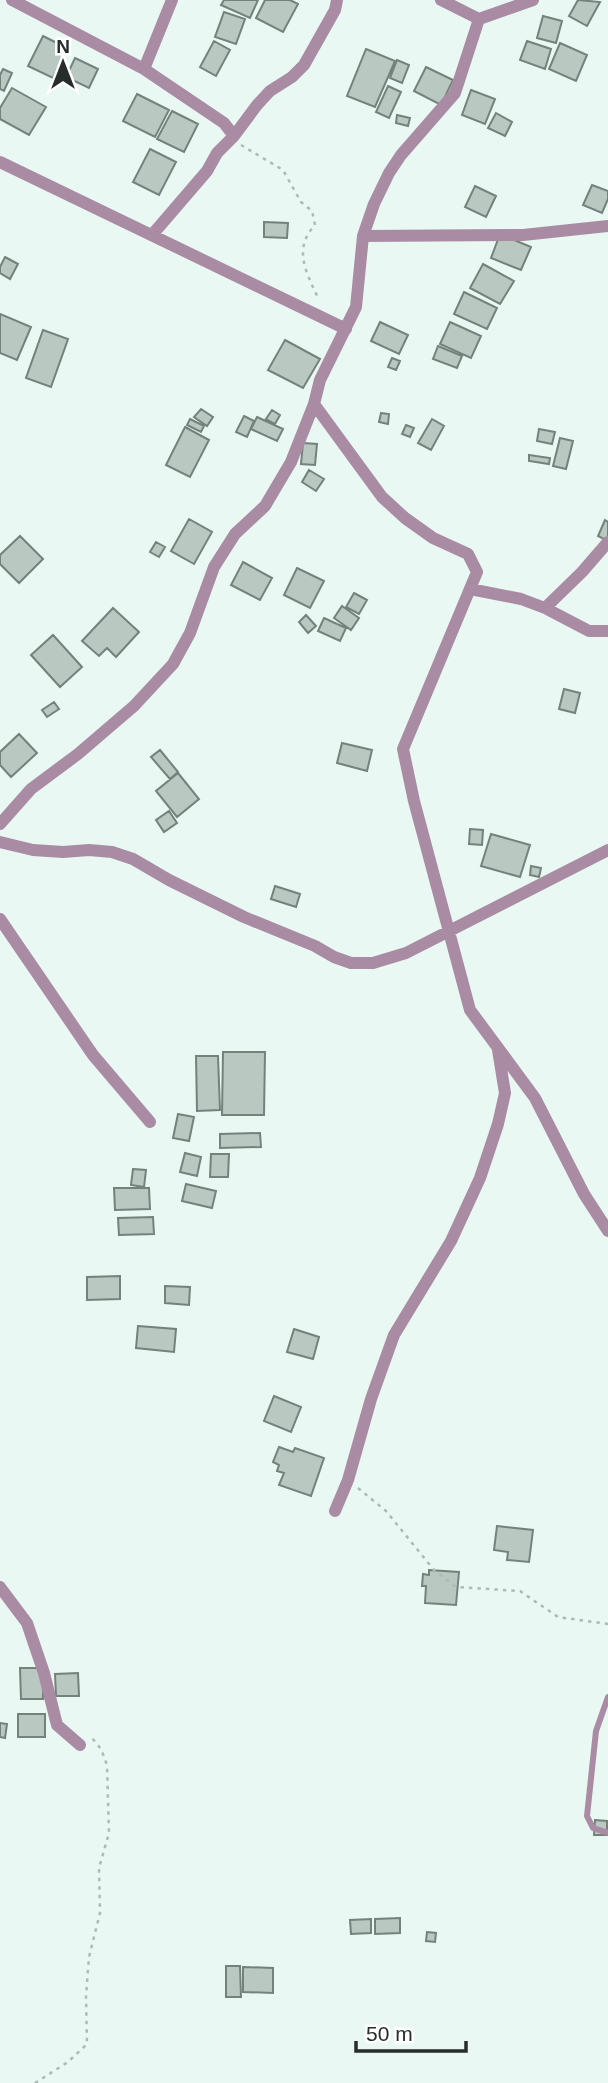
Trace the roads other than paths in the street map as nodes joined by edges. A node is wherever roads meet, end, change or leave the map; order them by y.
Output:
1 (12, 0) edge
2 (172, 0) edge
3 (337, 0) edge
4 (441, 0) edge
5 (533, 0) edge
6 (479, 19) junction
7 (144, 69) junction
8 (234, 136) junction
9 (0, 162) edge
10 (608, 226) edge
11 (152, 235) junction
12 (363, 236) junction
13 (346, 329) junction
14 (314, 404) junction
15 (608, 542) edge
16 (470, 589) junction
17 (545, 607) junction
18 (608, 631) edge
19 (0, 824) edge
20 (0, 842) edge
21 (608, 850) edge
22 (0, 919) edge
23 (448, 932) junction
24 (497, 1047) junction
25 (150, 1122) dead end
26 (608, 1231) edge
27 (335, 1511) dead end
28 (0, 1587) edge
29 (608, 1697) edge
30 (80, 1745) road end
31 (608, 1833) edge

1 - 7 street
2 - 7 street
3 - 8 street
4 - 6 street
5 - 6 street
6 - 12 street
7 - 8 street
8 - 11 street
9 - 11 street
10 - 12 street
11 - 13 street
12 - 13 street
13 - 14 street
14 - 16 street
14 - 19 street
15 - 17 street
16 - 17 street
16 - 23 street
17 - 18 street
20 - 23 street
21 - 23 street
22 - 25 street
23 - 24 street
24 - 26 street
24 - 27 street
28 - 30 street
29 - 31 lane

